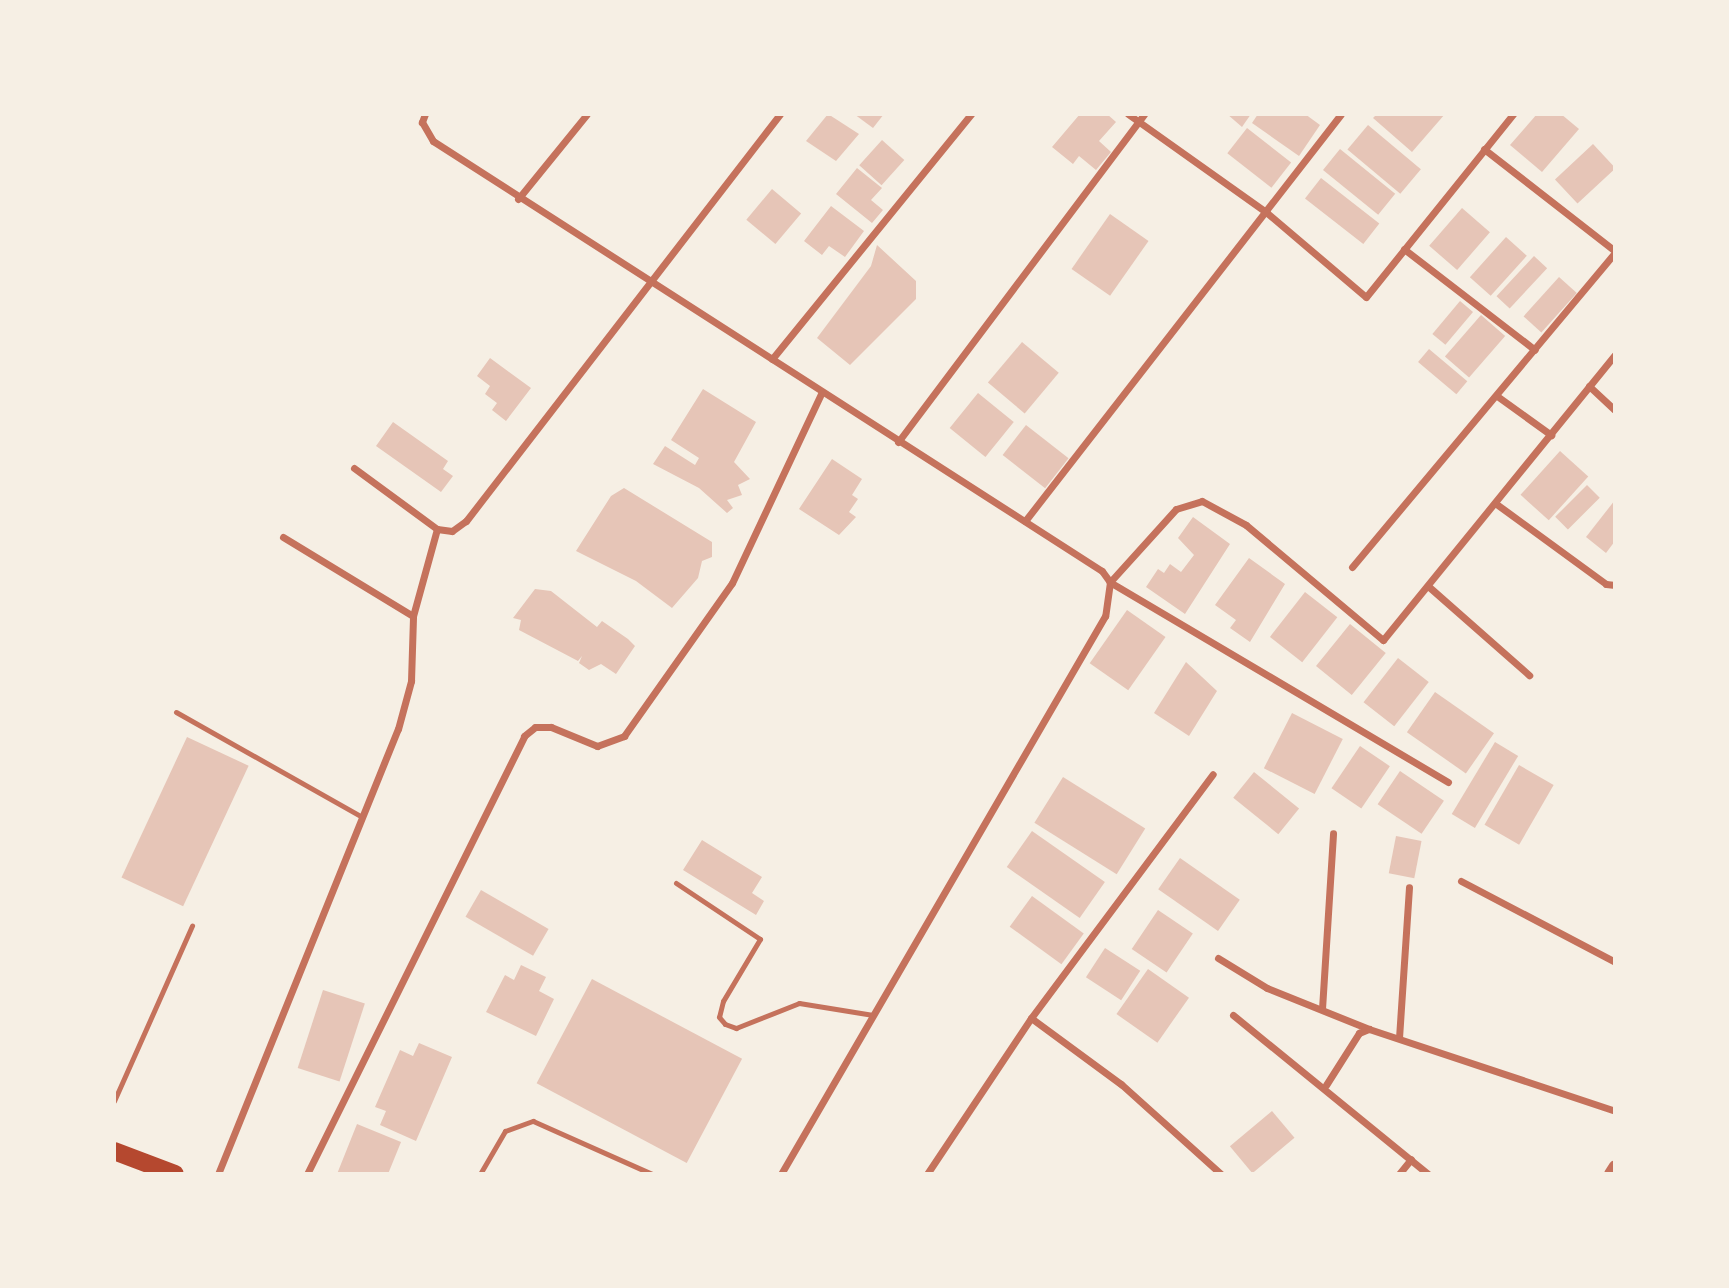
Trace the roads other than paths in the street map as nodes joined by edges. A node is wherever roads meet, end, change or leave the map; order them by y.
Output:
1 (425, 114) edge
2 (587, 114) edge
3 (780, 114) edge
4 (971, 114) edge
5 (1128, 114) edge
6 (1144, 114) edge
7 (1342, 114) edge
8 (1513, 114) edge
9 (1138, 121) junction
10 (1484, 149) junction
11 (518, 199) junction
12 (1266, 212) junction
13 (1615, 236) edge
14 (1608, 245) junction
15 (1404, 249) junction
16 (1615, 251) edge
17 (653, 280) junction
18 (1535, 350) junction
19 (1615, 355) edge
20 (772, 359) junction
21 (1589, 386) junction
22 (822, 392) junction
23 (1497, 396) junction
24 (1615, 410) edge
25 (1551, 435) junction
26 (898, 442) junction
27 (354, 468) dead end
28 (1495, 503) junction
29 (1025, 521) junction
30 (437, 529) junction
31 (284, 537) dead end
32 (1352, 566) dead end
33 (1110, 582) junction
34 (1615, 585) edge
35 (1428, 586) junction
36 (414, 615) junction
37 (1529, 675) dead end
38 (176, 712) dead end
39 (1213, 774) dead end
40 (1448, 782) dead end
41 (362, 817) junction
42 (1333, 833) dead end
43 (1461, 881) dead end
44 (676, 883) dead end
45 (1409, 887) dead end
46 (192, 926) dead end
47 (1218, 958) dead end
48 (1615, 962) edge
49 (1322, 1009) junction
50 (1233, 1014) dead end
51 (873, 1015) junction
52 (1031, 1018) junction
53 (1369, 1029) junction
54 (1399, 1038) junction
55 (1326, 1085) junction
56 (114, 1101) edge
57 (1615, 1111) edge
58 (115, 1154) edge
59 (1411, 1159) junction
60 (1615, 1166) edge
61 (176, 1174) edge
62 (218, 1174) edge
63 (307, 1174) edge
64 (480, 1174) edge
65 (652, 1174) edge
66 (781, 1174) edge
67 (927, 1174) edge
68 (1221, 1174) edge
69 (1399, 1174) edge
70 (1428, 1174) edge
71 (1610, 1174) edge

1 - 11 street
2 - 11 street
3 - 17 street
4 - 20 street
5 - 9 street
6 - 9 street
7 - 12 street
8 - 10 street
9 - 12 street
9 - 26 street
10 - 14 street
10 - 15 street
11 - 17 street
12 - 15 street
12 - 29 street
13 - 14 street
14 - 16 street
15 - 18 street
16 - 18 street
17 - 20 street
17 - 30 street
18 - 23 street
19 - 21 street
20 - 22 street
21 - 24 street
21 - 25 street
22 - 26 street
22 - 63 street
23 - 25 street
23 - 32 street
25 - 28 street
26 - 29 street
27 - 30 street
28 - 34 street
28 - 35 street
29 - 33 street
30 - 36 street
31 - 36 street
33 - 35 street
33 - 40 street
33 - 51 street
35 - 37 street
36 - 41 street
38 - 41 lane
39 - 52 street
41 - 62 street
42 - 49 street
43 - 48 street
44 - 51 lane
45 - 54 street
46 - 56 lane
47 - 49 street
49 - 53 street
50 - 55 street
51 - 66 street
52 - 67 street
52 - 68 street
53 - 54 street
53 - 55 street
54 - 57 street
55 - 59 street
58 - 61 main road
59 - 69 street
59 - 70 street
60 - 71 street
64 - 65 lane

